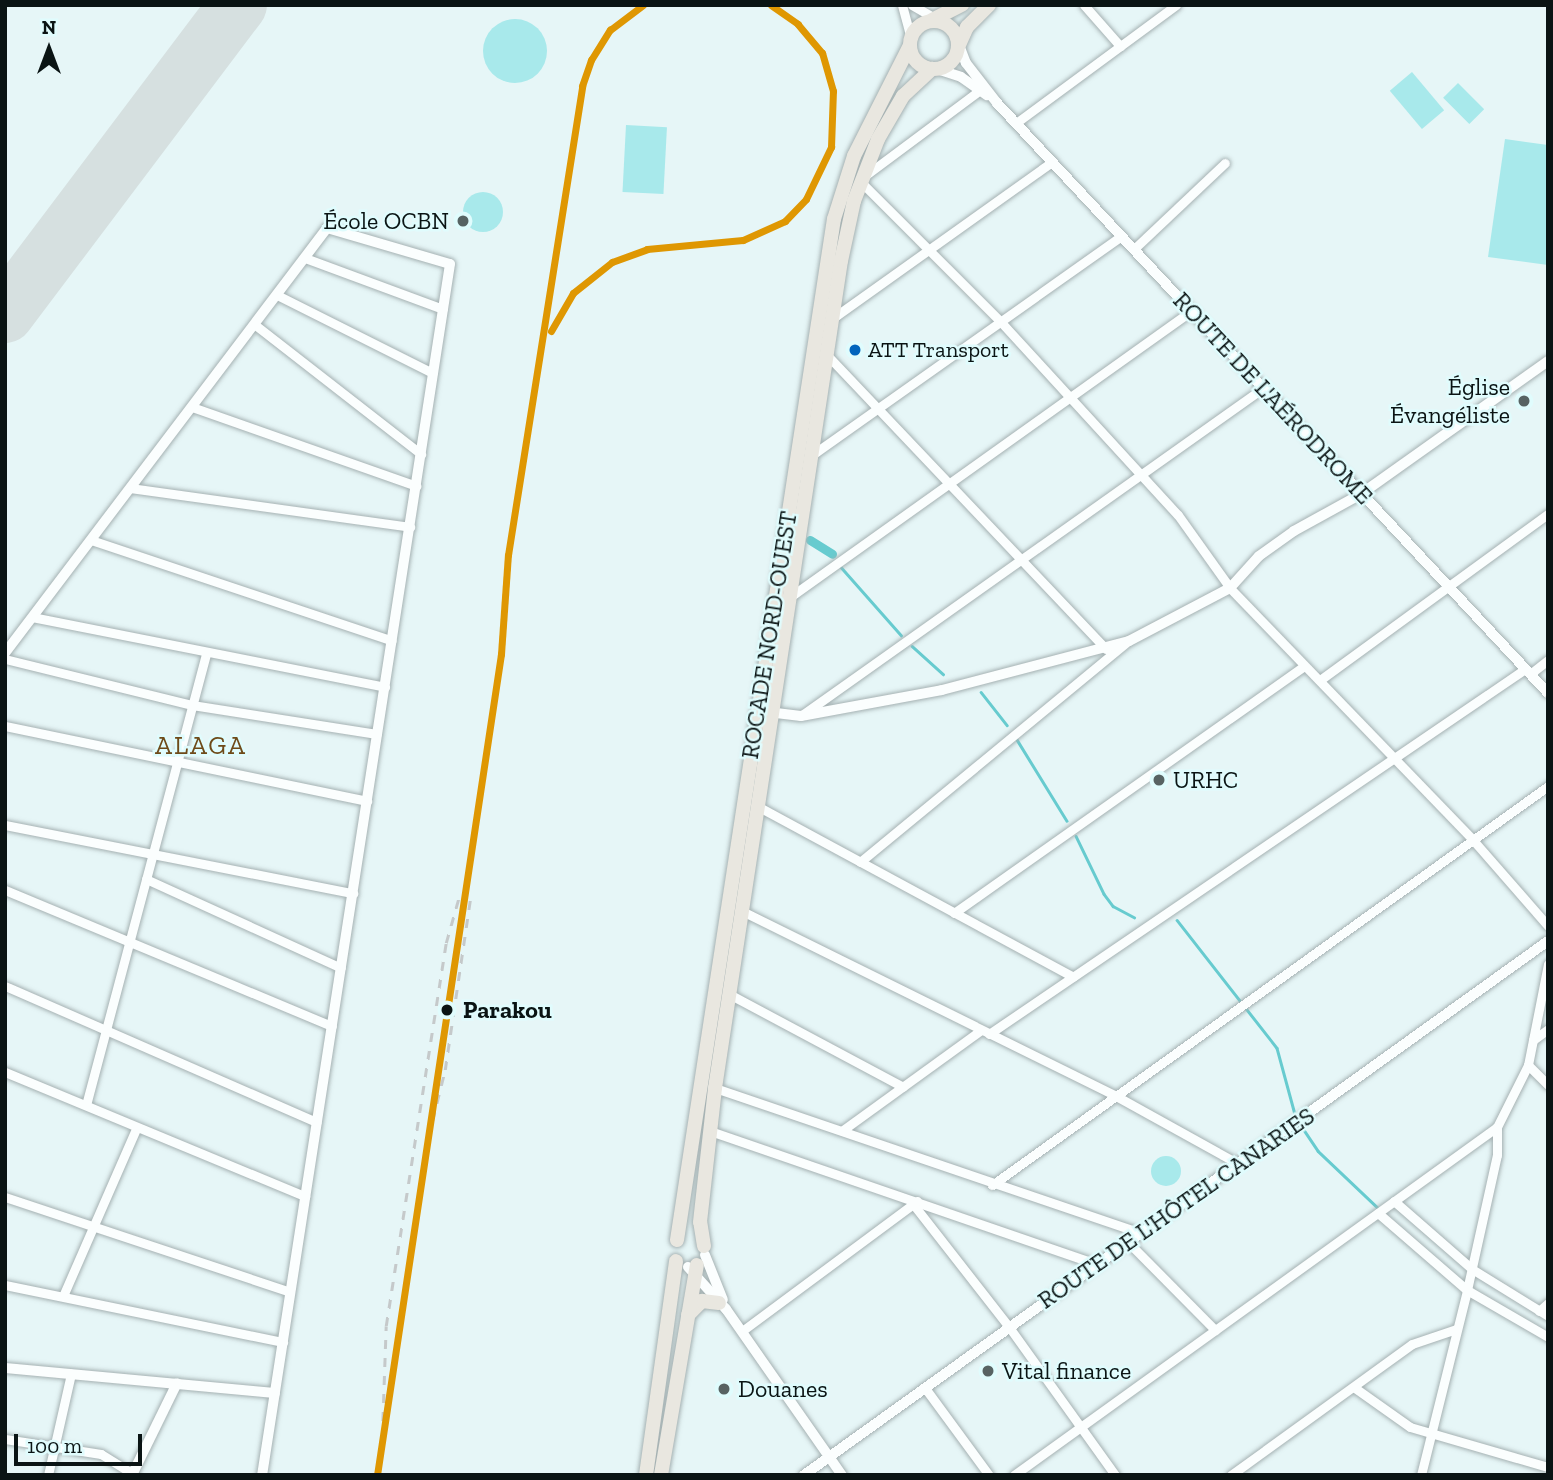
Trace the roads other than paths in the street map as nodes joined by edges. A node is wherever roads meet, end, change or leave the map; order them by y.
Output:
1 (902, 5) edge
2 (912, 5) edge
3 (962, 5) edge
4 (989, 5) edge
5 (1084, 5) edge
6 (1176, 5) edge
7 (934, 20) junction
8 (910, 41) junction
9 (959, 45) junction
10 (1120, 46) junction
11 (935, 69) junction
12 (980, 90) junction
13 (997, 103) junction
14 (1016, 123) junction
15 (1052, 162) junction
16 (1226, 163) dead end
17 (862, 180) junction
18 (1121, 236) junction
19 (930, 247) junction
20 (1133, 249) junction
21 (305, 258) junction
22 (277, 295) junction
23 (443, 309) junction
24 (1191, 311) junction
25 (834, 318) junction
26 (1000, 321) junction
27 (254, 324) junction
28 (828, 356) junction
29 (1548, 360) edge
30 (433, 373) junction
31 (1263, 388) junction
32 (1068, 397) junction
33 (192, 407) junction
34 (877, 409) junction
35 (421, 454) junction
36 (812, 455) junction
37 (1140, 473) junction
38 (948, 485) junction
39 (416, 486) junction
40 (130, 488) junction
41 (1361, 494) junction
42 (1548, 514) edge
43 (410, 527) junction
44 (91, 540) junction
45 (1019, 561) junction
46 (1448, 587) junction
47 (1230, 588) junction
48 (790, 597) junction
49 (33, 617) junction
50 (392, 641) junction
51 (1129, 641) junction
52 (1106, 649) junction
53 (5, 653) edge
54 (206, 653) junction
55 (5, 659) edge
56 (1548, 660) edge
57 (1304, 666) junction
58 (1528, 672) junction
59 (1320, 680) junction
60 (385, 687) junction
61 (1548, 693) edge
62 (192, 705) junction
63 (765, 711) junction
64 (801, 716) junction
65 (5, 726) edge
66 (377, 734) junction
67 (1393, 760) junction
68 (177, 762) junction
69 (1548, 786) edge
70 (367, 801) junction
71 (760, 807) junction
72 (5, 825) edge
73 (1473, 840) junction
74 (152, 854) junction
75 (860, 862) junction
76 (146, 880) junction
77 (5, 890) edge
78 (352, 893) junction
79 (743, 911) junction
80 (954, 913) junction
81 (1548, 926) edge
82 (129, 941) junction
83 (1548, 941) edge
84 (1548, 964) edge
85 (341, 968) junction
86 (1073, 977) junction
87 (5, 986) edge
88 (729, 994) junction
89 (332, 1026) junction
90 (106, 1029) junction
91 (1548, 1029) edge
92 (985, 1032) junction
93 (1533, 1040) junction
94 (1528, 1065) junction
95 (5, 1072) edge
96 (1548, 1085) edge
97 (902, 1087) junction
98 (715, 1088) junction
99 (1116, 1096) junction
100 (86, 1105) junction
101 (317, 1122) junction
102 (137, 1126) junction
103 (1497, 1126) junction
104 (843, 1130) junction
105 (710, 1131) junction
106 (1237, 1163) junction
107 (992, 1185) junction
108 (305, 1196) junction
109 (5, 1197) edge
110 (1394, 1201) junction
111 (916, 1202) junction
112 (1378, 1213) junction
113 (93, 1226) junction
114 (1141, 1233) junction
115 (677, 1240) junction
116 (1128, 1242) junction
117 (694, 1261) junction
118 (1097, 1264) junction
119 (1472, 1269) junction
120 (5, 1284) edge
121 (1467, 1290) junction
122 (290, 1293) junction
123 (63, 1296) junction
124 (1548, 1303) edge
125 (723, 1306) junction
126 (1544, 1314) edge
127 (685, 1319) junction
128 (1009, 1327) junction
129 (1456, 1329) junction
130 (1215, 1330) junction
131 (742, 1331) junction
132 (1548, 1337) edge
133 (283, 1342) junction
134 (5, 1368) edge
135 (71, 1374) junction
136 (177, 1384) junction
137 (925, 1388) junction
138 (1355, 1388) junction
139 (275, 1392) junction
140 (1080, 1426) junction
141 (1431, 1433) junction
142 (5, 1439) edge
143 (54, 1446) junction
144 (829, 1457) junction
145 (1548, 1467) edge
146 (133, 1474) edge
147 (48, 1475) edge
148 (262, 1475) edge
149 (646, 1475) edge
150 (661, 1475) edge
151 (804, 1475) edge
152 (842, 1475) edge
153 (989, 1475) edge
154 (1014, 1475) edge
155 (1115, 1475) edge
156 (1231, 1475) edge
157 (1421, 1475) edge

1 - 8 street
2 - 7 street
3 - 7 main road
4 - 9 main road
5 - 10 street
6 - 10 street
7 - 8 main road
7 - 9 main road
8 - 11 main road
8 - 63 main road, ROCADE NORD-OUEST
9 - 11 main road
9 - 13 street, ROUTE DE L'AÉRODROME
10 - 14 street
11 - 12 street, ROUTE DE L'AÉRODROME
11 - 17 main road, ROCADE NORD-OUEST
12 - 13 street, ROUTE DE L'AÉRODROME
12 - 17 street
13 - 14 street, ROUTE DE L'AÉRODROME
14 - 15 street, ROUTE DE L'AÉRODROME
15 - 18 street, ROUTE DE L'AÉRODROME
15 - 19 street
16 - 20 street
17 - 19 street
17 - 25 main road, ROCADE NORD-OUEST
18 - 20 street, ROUTE DE L'AÉRODROME
18 - 26 street
19 - 25 street
19 - 26 street
20 - 24 street, ROUTE DE L'AÉRODROME
21 - 22 street
21 - 23 street
21 - 23 street
22 - 27 street
22 - 30 street
23 - 30 street
24 - 31 street, ROUTE DE L'AÉRODROME
24 - 32 street
25 - 28 main road, ROCADE NORD-OUEST
26 - 32 street
26 - 34 street
27 - 33 street
27 - 35 street
28 - 34 street
28 - 36 main road, ROCADE NORD-OUEST
29 - 41 street
30 - 35 street
31 - 37 street
31 - 41 street, ROUTE DE L'AÉRODROME
32 - 37 street
32 - 38 street
33 - 39 street
33 - 40 street
34 - 36 street
34 - 38 street
35 - 39 street
36 - 48 main road, ROCADE NORD-OUEST
37 - 45 street
37 - 47 street
38 - 45 street
38 - 48 street
39 - 43 street
40 - 43 street
40 - 44 street
41 - 46 street, ROUTE DE L'AÉRODROME
41 - 47 street
42 - 46 street
43 - 50 street
44 - 49 street
44 - 50 street
45 - 52 street
45 - 64 street
46 - 58 street, ROUTE DE L'AÉRODROME
46 - 59 street
47 - 51 street
47 - 57 street
48 - 63 main road, ROCADE NORD-OUEST
49 - 53 street
49 - 54 street
50 - 60 street
51 - 52 street
51 - 75 street
52 - 64 street
54 - 60 street
54 - 62 street
55 - 62 street
56 - 58 street
57 - 59 street
57 - 80 street
58 - 61 street, ROUTE DE L'AÉRODROME
58 - 67 street
59 - 67 street
60 - 66 street
62 - 66 street
62 - 68 street
63 - 64 street
63 - 71 main road, ROCADE NORD-OUEST
63 - 115 main road, ROCADE NORD-OUEST
65 - 68 street
66 - 70 street
67 - 73 street
67 - 86 street
68 - 70 street
68 - 74 street
69 - 73 street
70 - 78 street
71 - 75 street
71 - 79 main road, ROCADE NORD-OUEST
72 - 74 street
73 - 81 street
73 - 99 street
74 - 76 street
74 - 78 street
75 - 80 street
76 - 82 street
76 - 85 street
77 - 82 street
78 - 85 street
79 - 88 main road, ROCADE NORD-OUEST
79 - 92 street
80 - 86 street
82 - 89 street
82 - 90 street
83 - 106 street, ROUTE DE L'HÔTEL CANARIES
84 - 93 street
85 - 89 street
86 - 92 street
87 - 90 street
88 - 97 street
88 - 98 main road, ROCADE NORD-OUEST
89 - 101 street
90 - 100 street
90 - 101 street
91 - 93 street
92 - 97 street
92 - 99 street
93 - 94 street
94 - 96 street
94 - 103 street
95 - 100 street
97 - 104 street
98 - 104 street
98 - 105 main road, ROCADE NORD-OUEST
99 - 106 street
99 - 107 street
100 - 102 street
101 - 108 street
102 - 108 street
102 - 113 street
103 - 110 street
103 - 119 street
104 - 107 street
105 - 111 street
105 - 117 main road, ROCADE NORD-OUEST
106 - 114 street, ROUTE DE L'HÔTEL CANARIES
107 - 114 street
108 - 122 street
109 - 113 street
110 - 112 street
110 - 119 street
111 - 118 street
111 - 128 street
111 - 131 street
112 - 121 street
112 - 130 street
113 - 122 street
113 - 123 street
114 - 116 street, ROUTE DE L'HÔTEL CANARIES
115 - 117 main road, ROCADE NORD-OUEST
115 - 117 main road
116 - 118 street, ROUTE DE L'HÔTEL CANARIES
116 - 130 street
117 - 125 street
117 - 125 street
117 - 127 main road, ROCADE NORD-OUEST
117 - 149 main road, ROCADE NORD-OUEST
118 - 128 street, ROUTE DE L'HÔTEL CANARIES
119 - 121 street
119 - 126 street
120 - 123 street
121 - 129 street
121 - 132 street
122 - 133 street
123 - 133 street
124 - 126 street
125 - 127 main road
125 - 131 street
127 - 150 main road, ROCADE NORD-OUEST
128 - 137 street, ROUTE DE L'HÔTEL CANARIES
128 - 140 street
129 - 138 street
129 - 141 street
130 - 140 street
131 - 144 street
133 - 139 street
134 - 135 street
135 - 136 street
135 - 143 street
136 - 139 street
136 - 146 street
137 - 144 street, ROUTE DE L'HÔTEL CANARIES
137 - 153 street
138 - 141 street
138 - 156 street
139 - 148 street
140 - 154 street
140 - 155 street
141 - 145 street
141 - 157 street
142 - 143 street
143 - 146 street
143 - 147 street
144 - 151 street, ROUTE DE L'HÔTEL CANARIES
144 - 152 street

